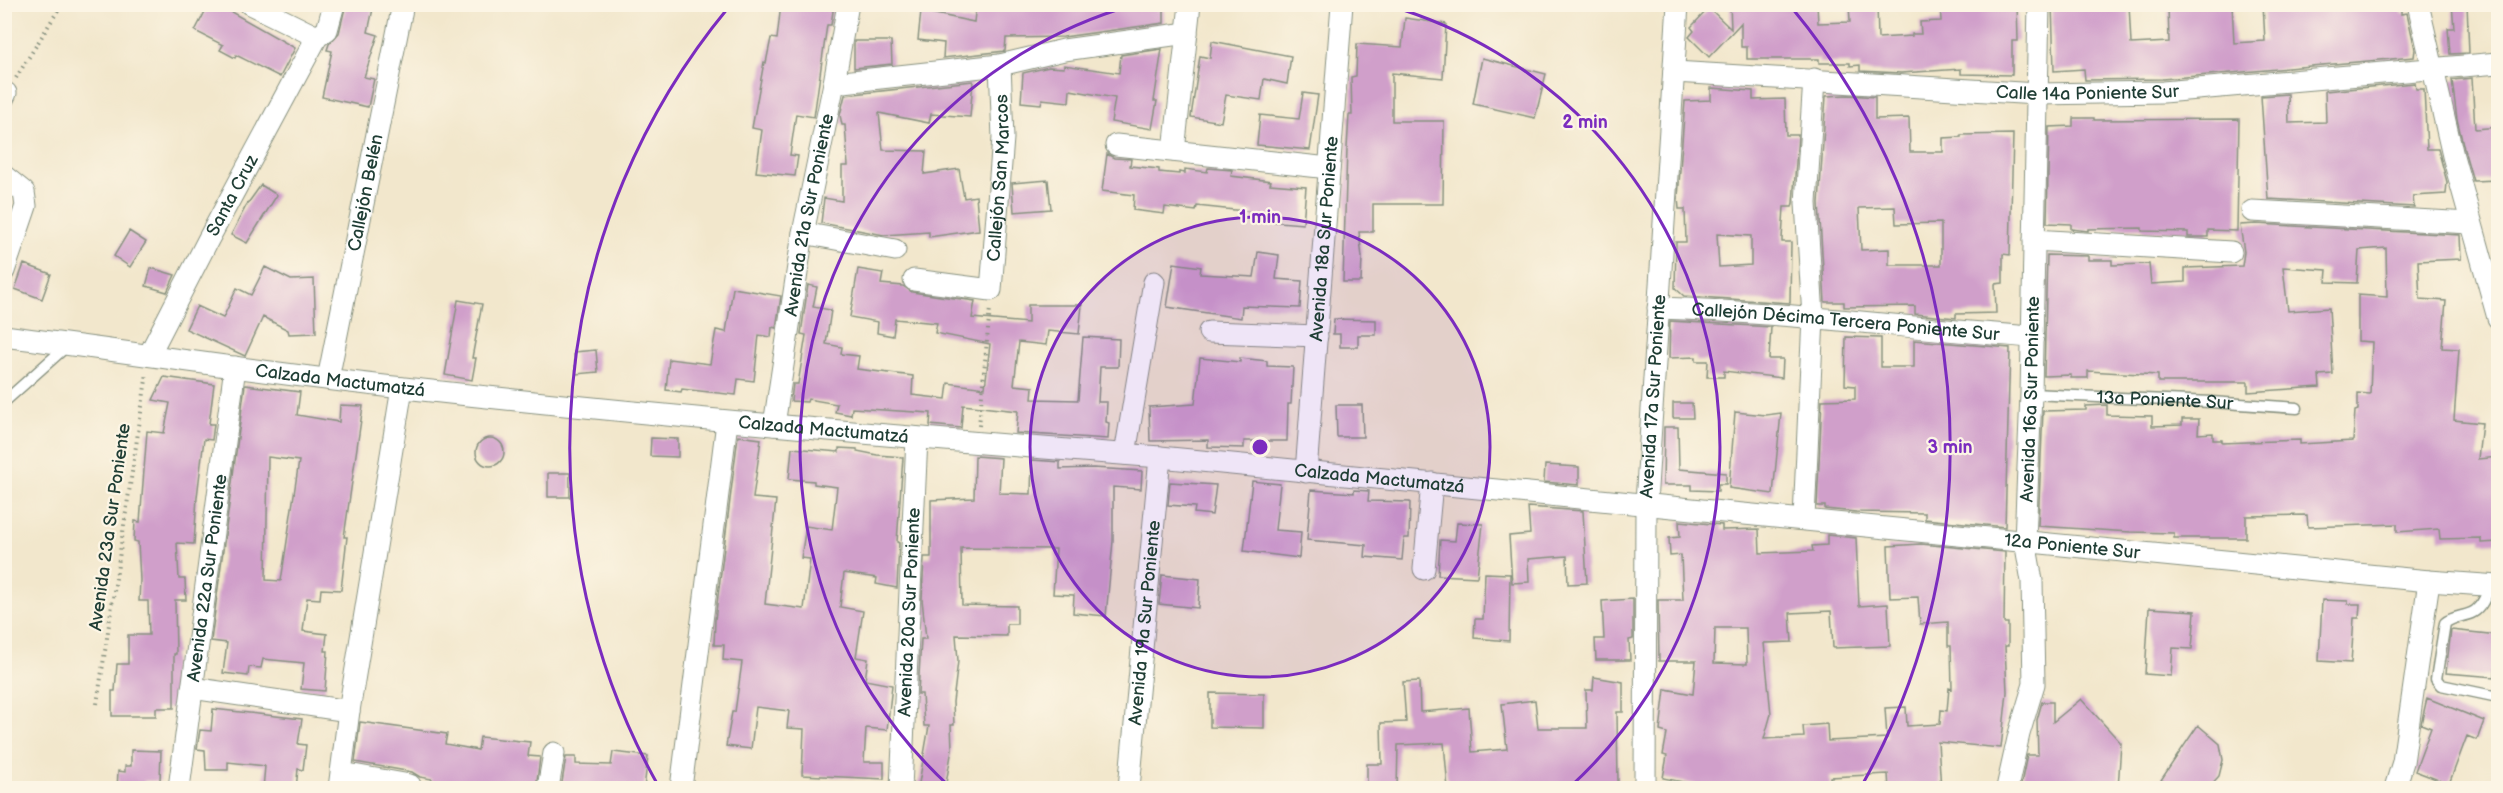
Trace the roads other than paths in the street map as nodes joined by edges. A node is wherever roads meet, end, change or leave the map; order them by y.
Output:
1 (250, 4) edge
2 (334, 4) edge
3 (403, 4) edge
4 (848, 4) edge
5 (1190, 4) edge
6 (1342, 4) edge
7 (1678, 4) edge
8 (2039, 4) edge
9 (2418, 4) edge
10 (1187, 33) junction
11 (317, 37) junction
12 (2499, 63) edge
13 (1000, 65) junction
14 (2434, 68) junction
15 (1674, 72) junction
16 (1814, 79) junction
17 (834, 83) junction
18 (2037, 94) junction
19 (1116, 145) dead end
20 (1174, 151) junction
21 (1329, 168) junction
22 (4, 176) edge
23 (2252, 211) dead end
24 (2470, 224) junction
25 (803, 233) junction
26 (2034, 240) junction
27 (895, 250) dead end
28 (2231, 252) dead end
29 (4, 271) edge
30 (914, 280) dead end
31 (1154, 282) dead end
32 (1659, 308) junction
33 (1813, 317) junction
34 (2499, 318) edge
35 (1209, 332) dead end
36 (4, 336) edge
37 (1317, 336) junction
38 (2032, 337) junction
39 (69, 344) junction
40 (149, 355) junction
41 (235, 367) junction
42 (328, 379) junction
43 (402, 388) junction
44 (2031, 394) junction
45 (4, 402) edge
46 (2297, 408) dead end
47 (727, 422) junction
48 (774, 425) junction
49 (917, 438) junction
50 (1125, 454) junction
51 (1160, 457) junction
52 (1306, 472) junction
53 (1432, 483) junction
54 (1646, 503) junction
55 (1804, 519) junction
56 (2025, 541) junction
57 (1424, 569) dead end
58 (2429, 581) junction
59 (2494, 586) edge
60 (192, 688) junction
61 (2499, 697) edge
62 (349, 711) junction
63 (554, 753) dead end
64 (341, 781) edge
65 (410, 784) dead end
66 (179, 789) edge
67 (548, 789) edge
68 (681, 789) edge
69 (901, 789) edge
70 (1129, 789) edge
71 (1645, 789) edge
72 (2007, 789) edge
73 (2395, 789) edge

1 - 11 street
2 - 11 street, Santa Cruz
3 - 42 street, Callejón Belén
4 - 17 street, Avenida 21a Sur Poniente
5 - 10 street
6 - 21 street, Avenida 18a Sur Poniente
7 - 15 street, Avenida 17a Sur Poniente
8 - 18 street, Avenida 16a Sur Poniente
9 - 14 street
10 - 13 street
10 - 20 street
11 - 40 street, Santa Cruz
12 - 14 street, Calle 14a Poniente Sur
13 - 17 street
13 - 30 street, Callejón San Marcos
14 - 18 street, Calle 14a Poniente Sur
14 - 24 street
15 - 16 street, Calle 14a Poniente Sur
15 - 32 street, Avenida 17a Sur Poniente
16 - 18 street, Calle 14a Poniente Sur
16 - 33 street
17 - 25 street, Avenida 21a Sur Poniente
18 - 26 street, Avenida 16a Sur Poniente
19 - 20 street
20 - 21 street
21 - 37 street, Avenida 18a Sur Poniente
22 - 29 street
23 - 24 street
24 - 34 street
25 - 27 street
25 - 48 street, Avenida 21a Sur Poniente
26 - 28 street
26 - 38 street, Avenida 16a Sur Poniente
31 - 50 street
32 - 33 street, Callejón Décima Tercera Poniente Sur
32 - 54 street, Avenida 17a Sur Poniente
33 - 38 street, Callejón Décima Tercera Poniente Sur
33 - 55 street
35 - 37 street
36 - 39 street, Calzada Mactumatzá
37 - 52 street, Avenida 18a Sur Poniente
38 - 44 street, Avenida 16a Sur Poniente
39 - 40 street, Calzada Mactumatzá
39 - 45 lane
40 - 41 street, Calzada Mactumatzá
41 - 42 street, Calzada Mactumatzá
41 - 60 street, Avenida 22a Sur Poniente
42 - 43 street, Calzada Mactumatzá
43 - 47 street, Calzada Mactumatzá
43 - 62 street
44 - 46 lane, 13a Poniente Sur
44 - 56 street, Avenida 16a Sur Poniente
47 - 48 street, Calzada Mactumatzá
47 - 68 street
48 - 49 street, Calzada Mactumatzá
49 - 50 street, Calzada Mactumatzá
49 - 69 street, Avenida 20a Sur Poniente
50 - 51 street, Calzada Mactumatzá
51 - 52 street, Calzada Mactumatzá
51 - 70 street, Avenida 19a Sur Poniente
52 - 53 street, Calzada Mactumatzá
53 - 54 street, Calzada Mactumatzá
53 - 57 street
54 - 55 street, 12a Poniente Sur
54 - 71 street, Avenida 17a Sur Poniente
55 - 56 street, 12a Poniente Sur
56 - 58 street, 12a Poniente Sur
56 - 72 street, Avenida 16a Sur Poniente
58 - 59 street, 12a Poniente Sur
58 - 73 street
59 - 61 lane
60 - 62 street
60 - 66 street, Avenida 22a Sur Poniente
62 - 64 street
63 - 67 street
64 - 65 street

